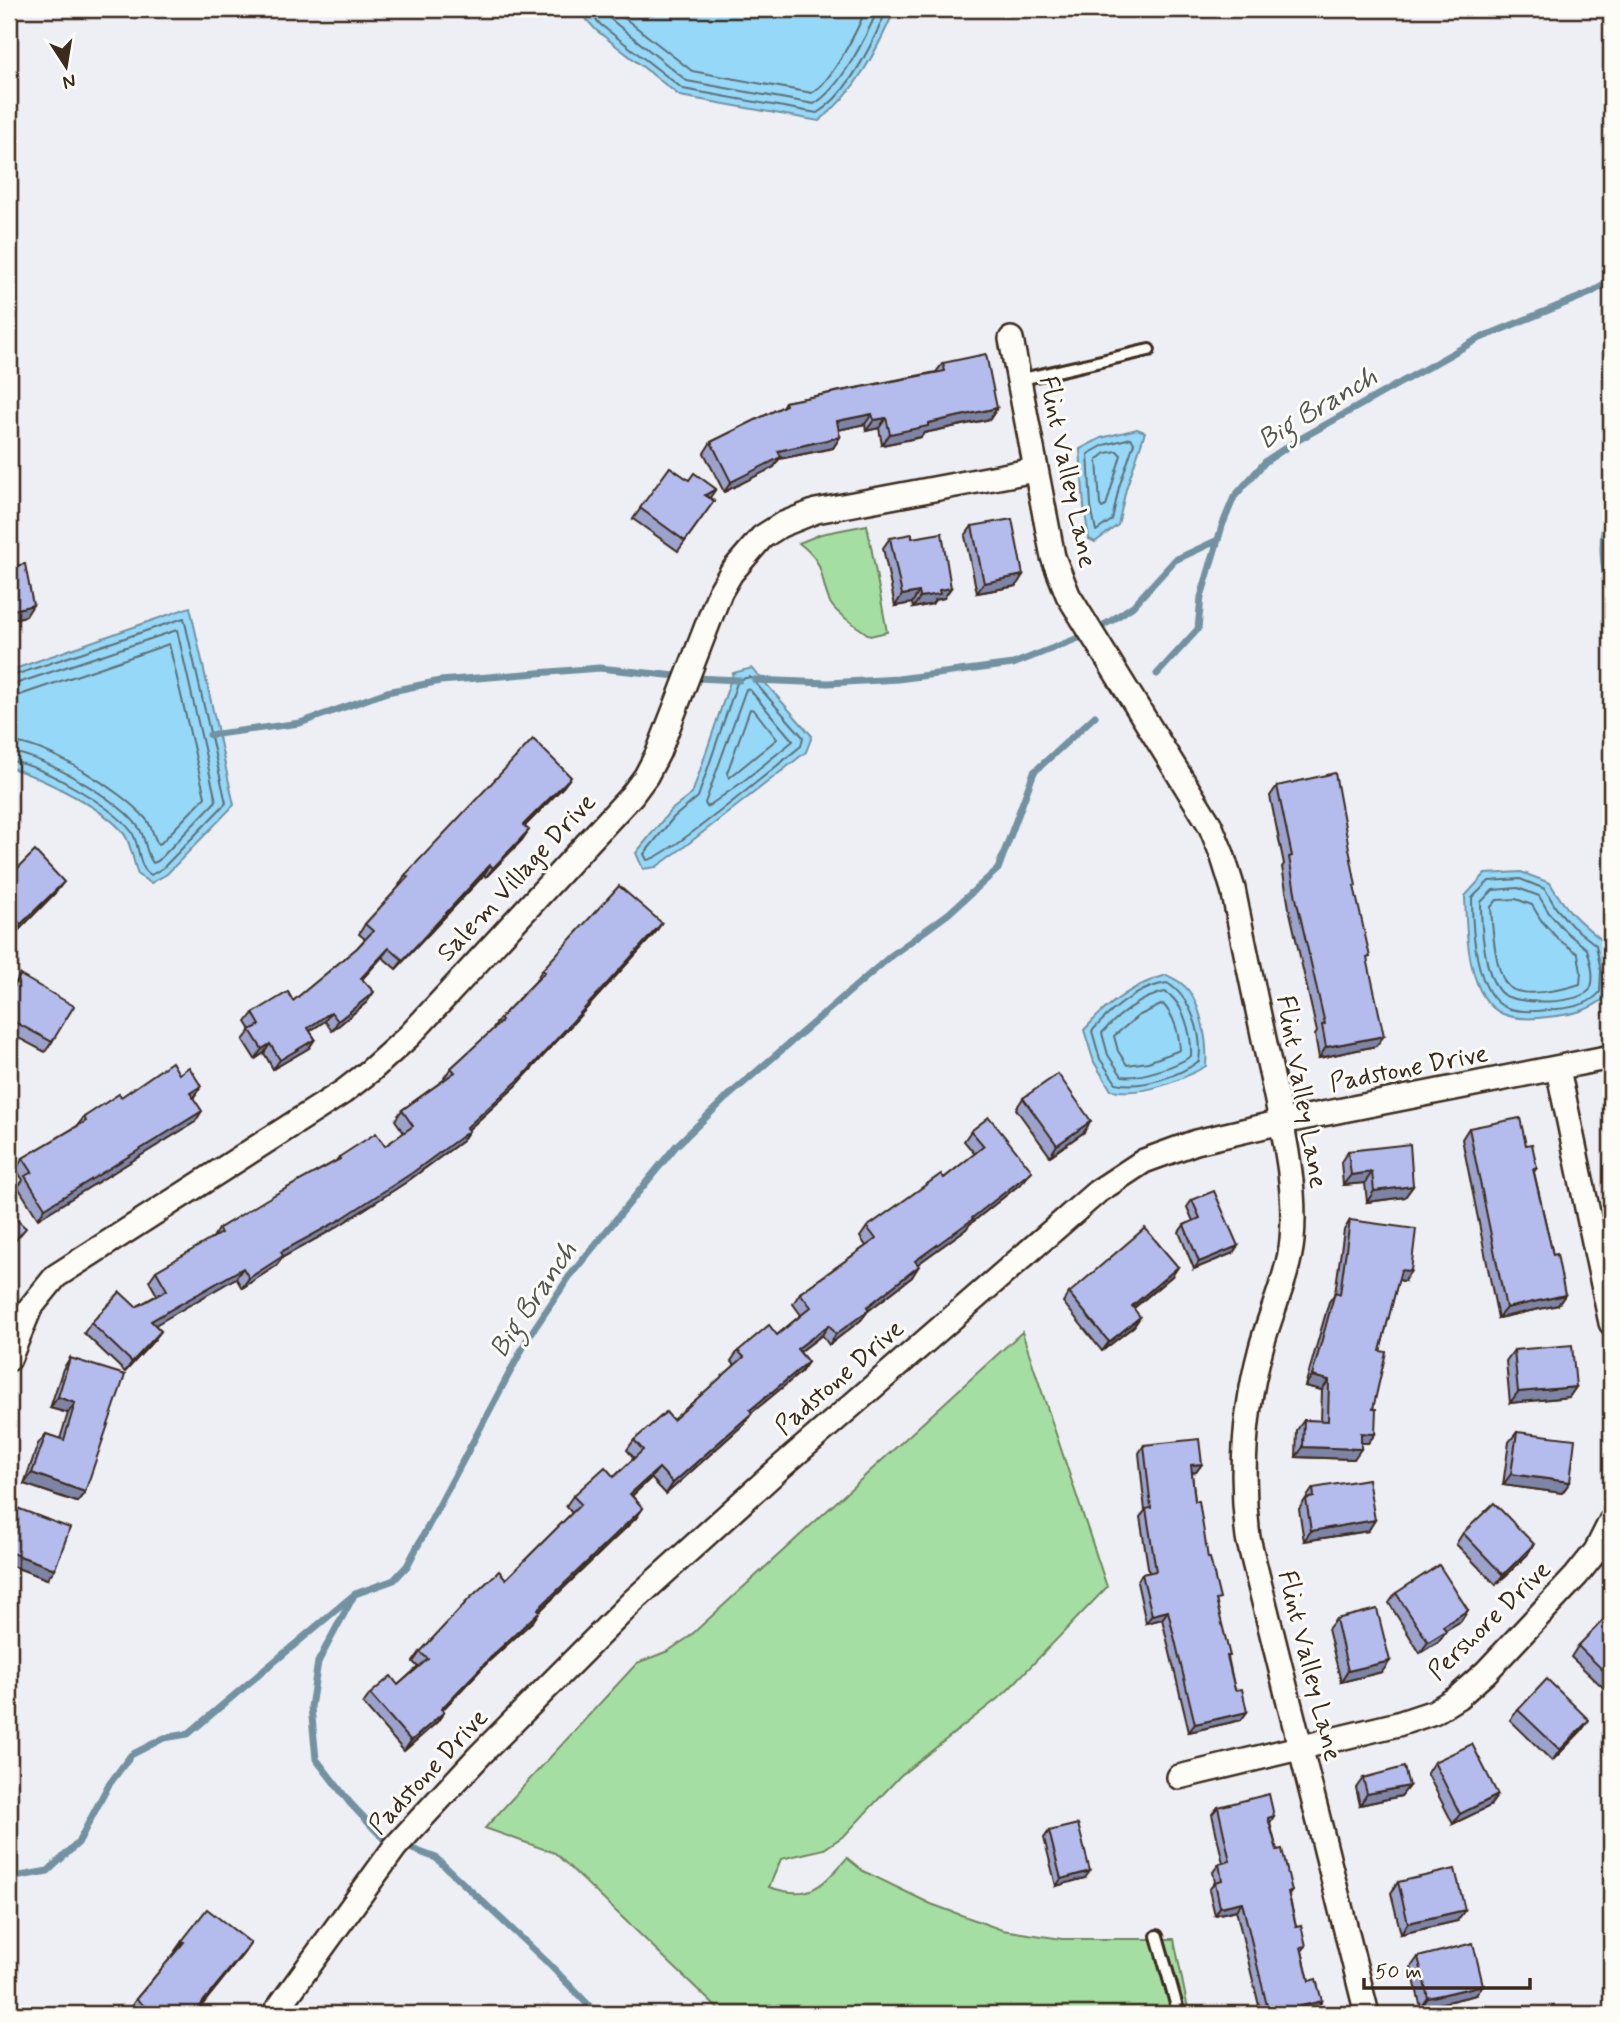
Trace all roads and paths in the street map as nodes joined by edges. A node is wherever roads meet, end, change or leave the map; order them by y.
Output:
1 (1011, 339) dead end
2 (1149, 350) dead end
3 (1018, 380) junction
4 (1035, 470) junction
5 (1611, 1058) edge
6 (1558, 1069) junction
7 (1282, 1122) junction
8 (1611, 1323) edge
9 (9, 1360) edge
10 (1611, 1521) edge
11 (1300, 1748) junction
12 (1179, 1777) dead end
13 (1157, 1936) dead end
14 (274, 2014) edge
15 (1179, 2014) edge
16 (1367, 2014) edge

1 - 3 street, Flint Valley Lane
2 - 3 lane
3 - 4 street, Flint Valley Lane
4 - 7 street, Flint Valley Lane
4 - 9 street, Salem Village Drive
5 - 6 street, Padstone Drive
6 - 7 street, Padstone Drive
6 - 8 street
7 - 11 street, Flint Valley Lane
7 - 14 street, Padstone Drive
10 - 11 street, Pershore Drive
11 - 12 street, Pershore Drive
11 - 16 street, Flint Valley Lane
13 - 15 lane

